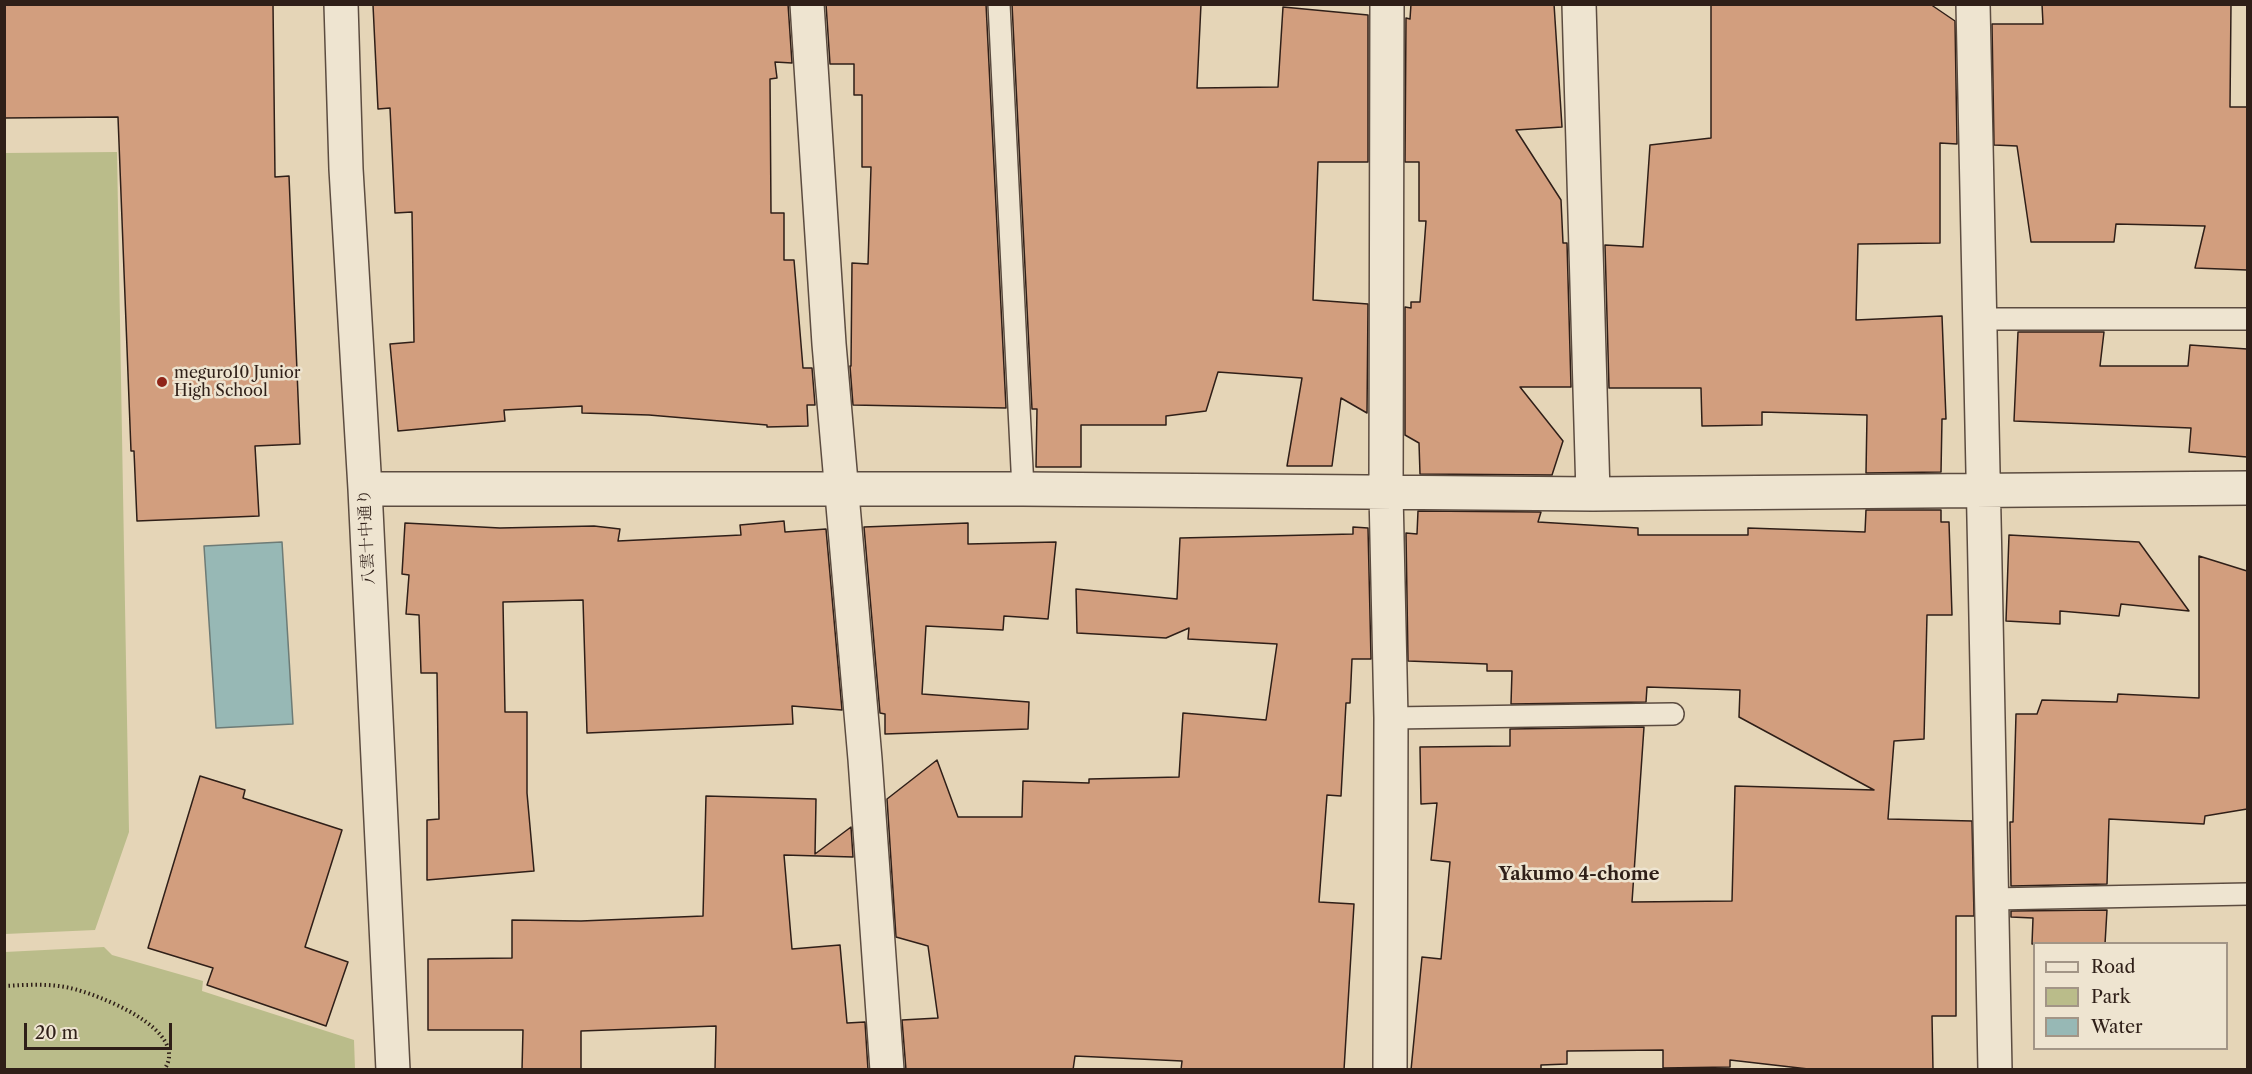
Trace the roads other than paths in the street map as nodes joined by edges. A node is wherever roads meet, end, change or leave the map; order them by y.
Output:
1 (341, 4) edge
2 (807, 4) edge
3 (999, 4) edge
4 (1387, 4) edge
5 (1579, 4) edge
6 (1973, 4) edge
7 (1978, 319) junction
8 (2247, 319) edge
9 (2247, 488) edge
10 (364, 489) junction
11 (843, 489) junction
12 (1023, 489) junction
13 (1982, 489) junction
14 (1386, 493) junction
15 (1593, 494) junction
16 (1673, 714) dead end
17 (1391, 718) junction
18 (2247, 894) edge
19 (1993, 899) junction
20 (393, 1070) edge
21 (887, 1070) edge
22 (1390, 1070) edge
23 (1995, 1070) edge

1 - 10 street, 八雲十中通り
2 - 11 street
3 - 12 lane
4 - 14 street
5 - 15 street
6 - 7 street
7 - 8 lane
7 - 13 street
9 - 13 street
10 - 11 street
10 - 20 street, 八雲十中通り
11 - 12 street
11 - 21 street
12 - 14 street
13 - 15 street
13 - 19 street
14 - 15 street
14 - 17 street
16 - 17 lane
17 - 22 street
18 - 19 lane
19 - 23 street

